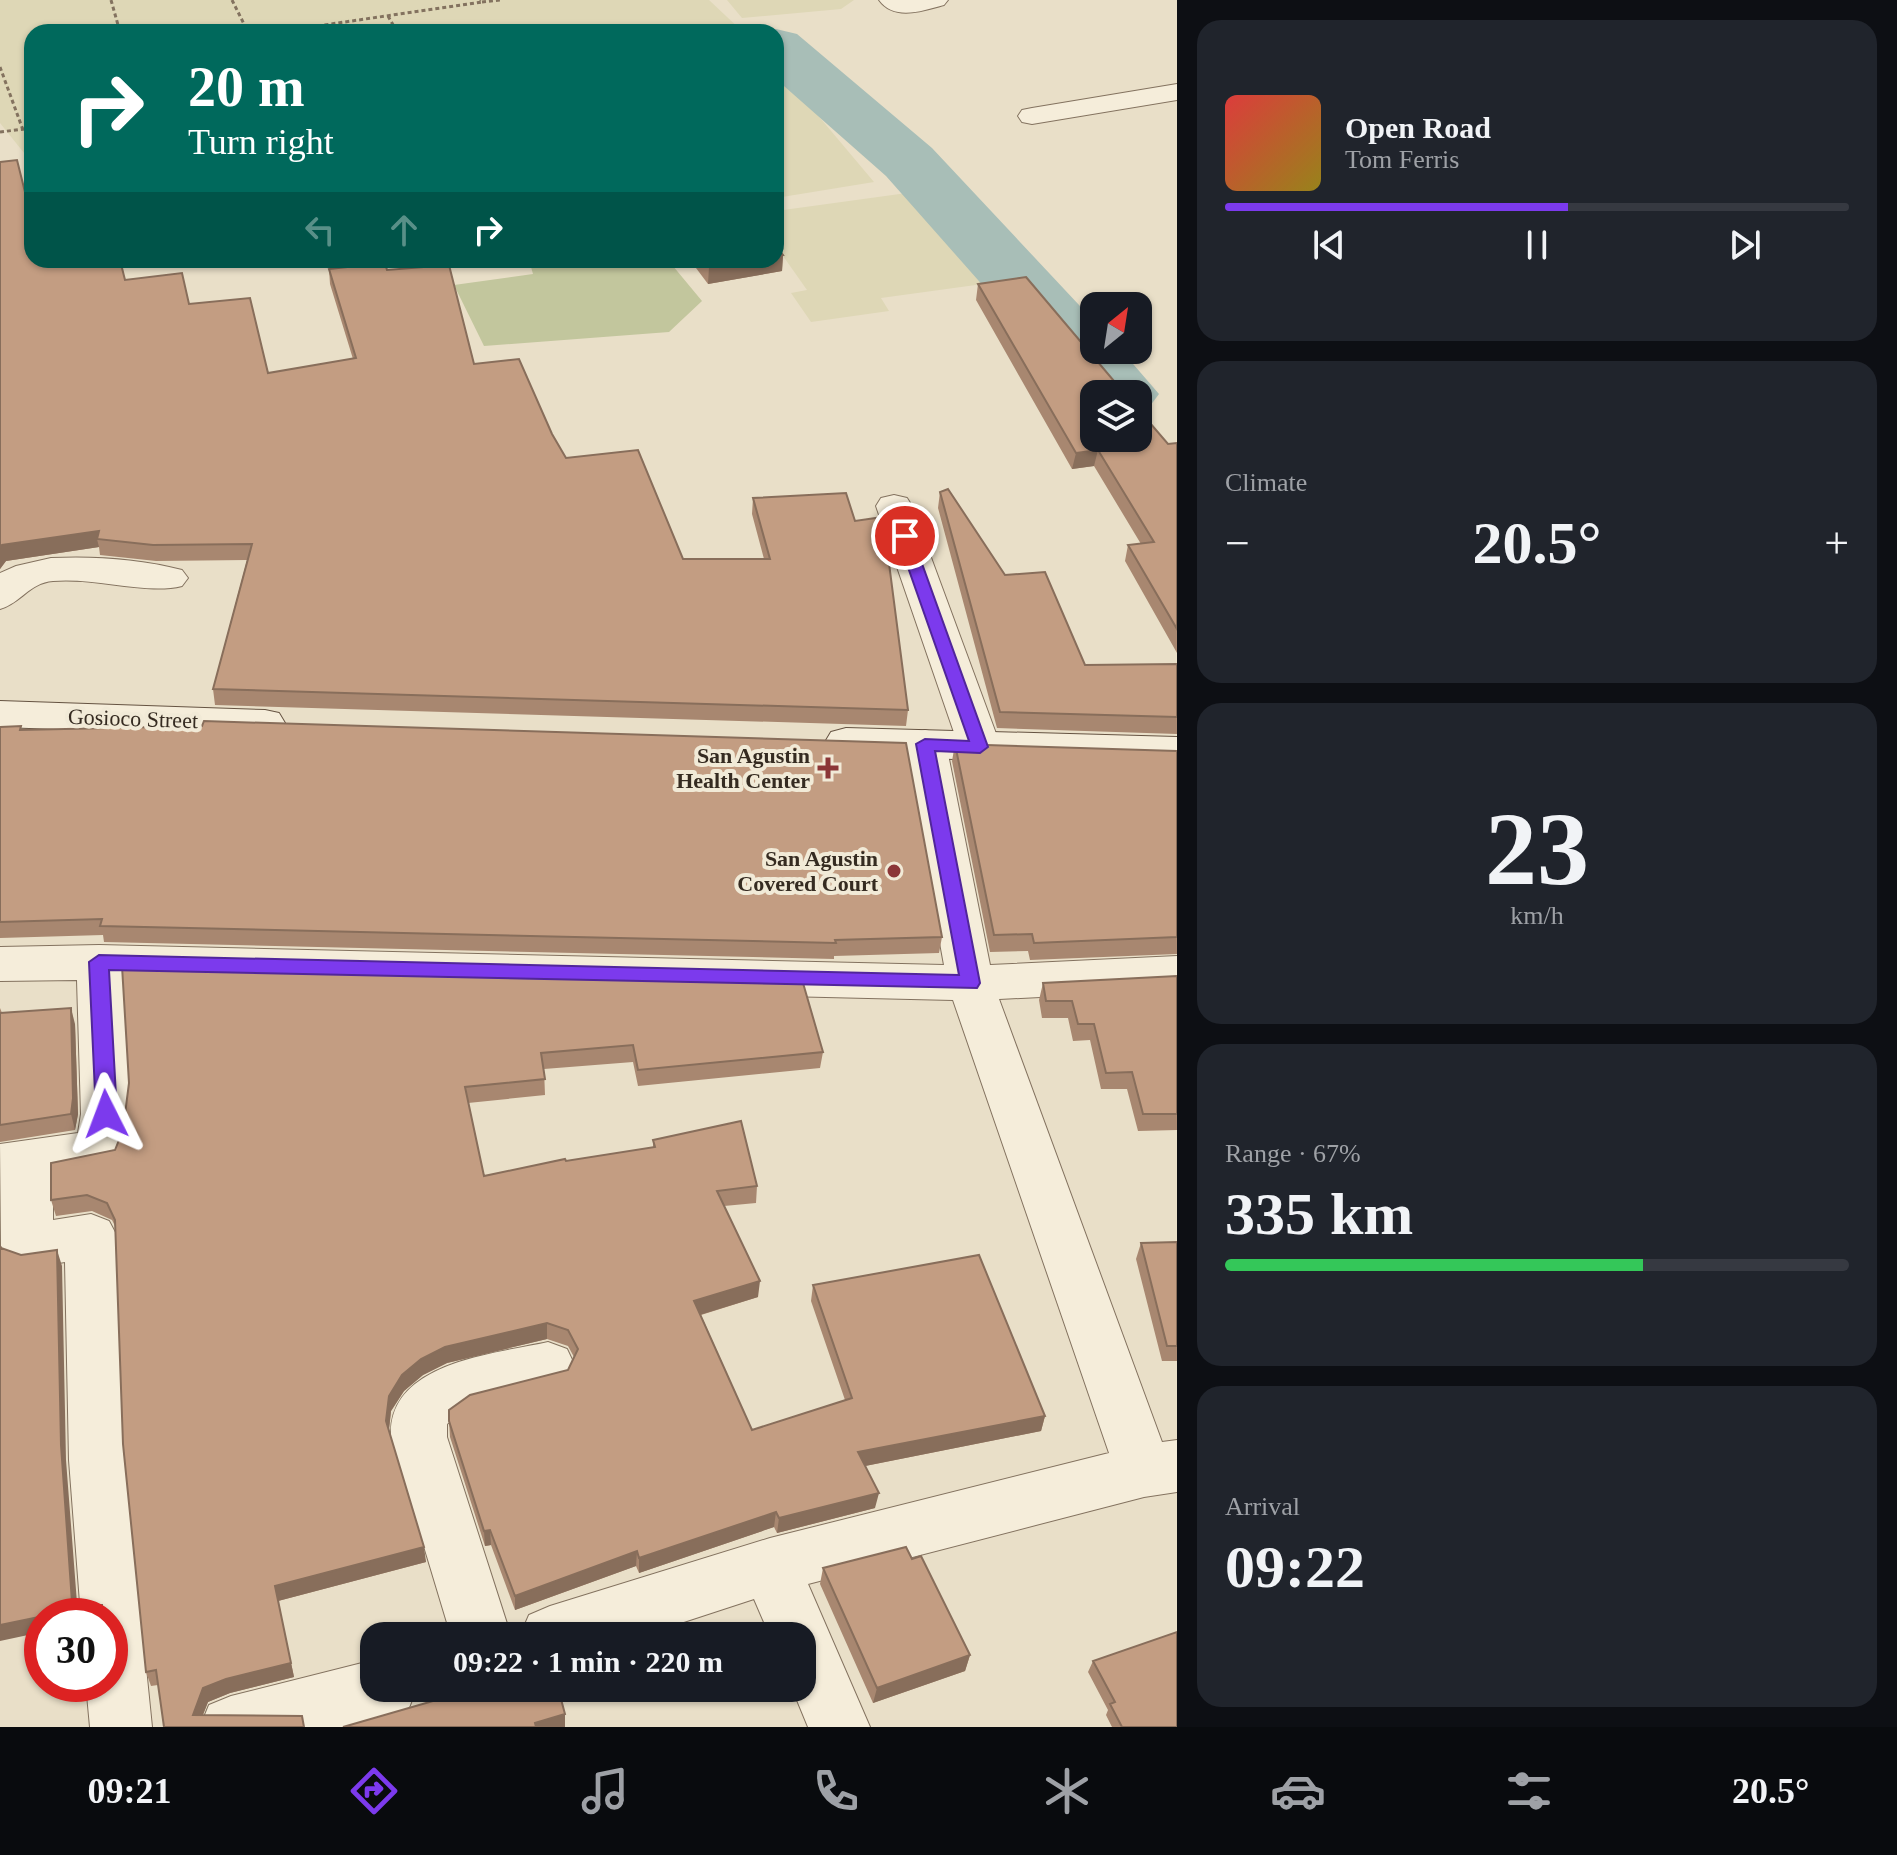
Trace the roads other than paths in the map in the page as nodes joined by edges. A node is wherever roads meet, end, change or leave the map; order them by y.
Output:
1 (892, 0) edge
2 (935, 0) edge
3 (1177, 92) edge
4 (1032, 116) dead end
5 (894, 506) dead end
6 (169, 578) dead end
7 (0, 597) edge
8 (0, 714) edge
9 (303, 724) edge
10 (813, 741) edge
11 (925, 744) junction
12 (980, 747) junction
13 (1177, 751) edge
14 (99, 962) junction
15 (0, 964) edge
16 (1177, 973) edge
17 (970, 983) junction
18 (14, 1163) edge
19 (548, 1366) dead end
20 (1160, 1468) edge
21 (770, 1566) junction
22 (477, 1622) edge
23 (594, 1622) edge
24 (794, 1622) edge
25 (816, 1673) edge
26 (360, 1695) edge
27 (121, 1727) edge
28 (231, 1727) edge
29 (839, 1727) edge

1 - 2 street
3 - 4 street
5 - 12 street
6 - 7 street
8 - 9 street, Gosioco Street
10 - 11 street
11 - 12 street
11 - 17 street
12 - 13 street
14 - 15 street
14 - 17 street
14 - 18 street
16 - 17 street
17 - 20 street
18 - 27 street
19 - 22 street
20 - 21 street
21 - 23 street
21 - 24 street
25 - 29 street
26 - 28 street

